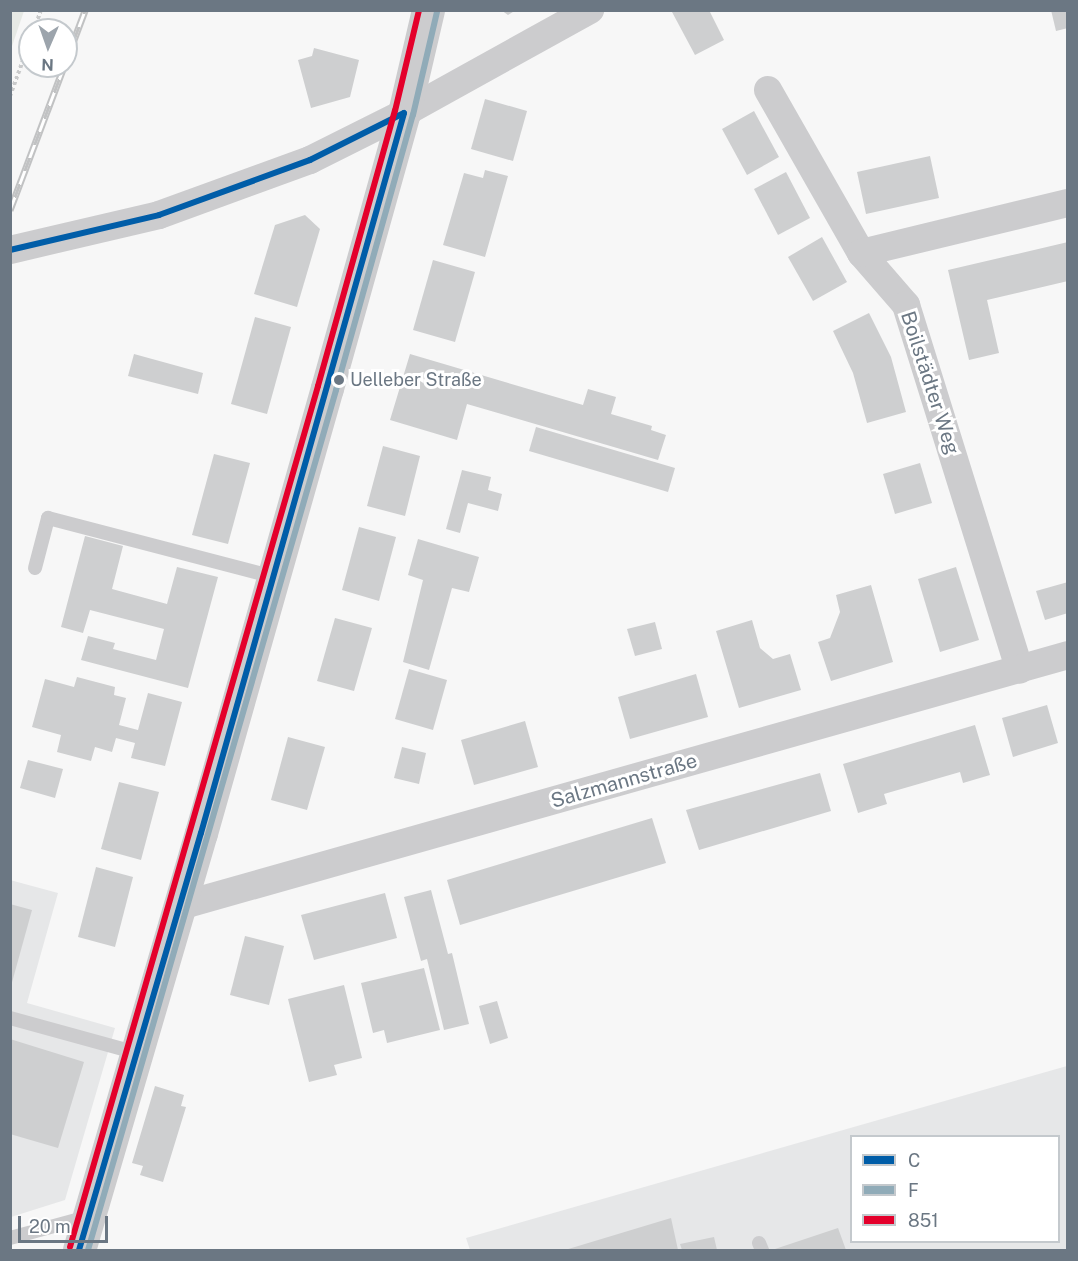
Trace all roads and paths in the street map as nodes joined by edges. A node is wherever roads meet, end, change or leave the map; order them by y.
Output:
1 (428, 10) edge
2 (590, 10) edge
3 (18, 74) edge
4 (768, 90) dead end
5 (10, 96) edge
6 (404, 113) junction
7 (1068, 203) edge
8 (10, 250) edge
9 (861, 253) junction
10 (34, 568) dead end
11 (274, 578) junction
12 (1068, 655) edge
13 (1020, 670) junction
14 (180, 906) junction
15 (10, 1018) edge
16 (137, 1053) junction
17 (89, 1216) junction
18 (10, 1238) edge
19 (79, 1251) edge

1 - 6 street
2 - 6 street
3 - 5 path
4 - 9 street, Boilstädter Weg
6 - 8 street
6 - 11 street
7 - 9 street
9 - 13 street, Boilstädter Weg
10 - 11 lane
11 - 14 street
12 - 13 street, Salzmannstraße
13 - 14 street, Salzmannstraße
14 - 16 street
15 - 16 lane
16 - 17 street
17 - 18 lane
17 - 19 street

